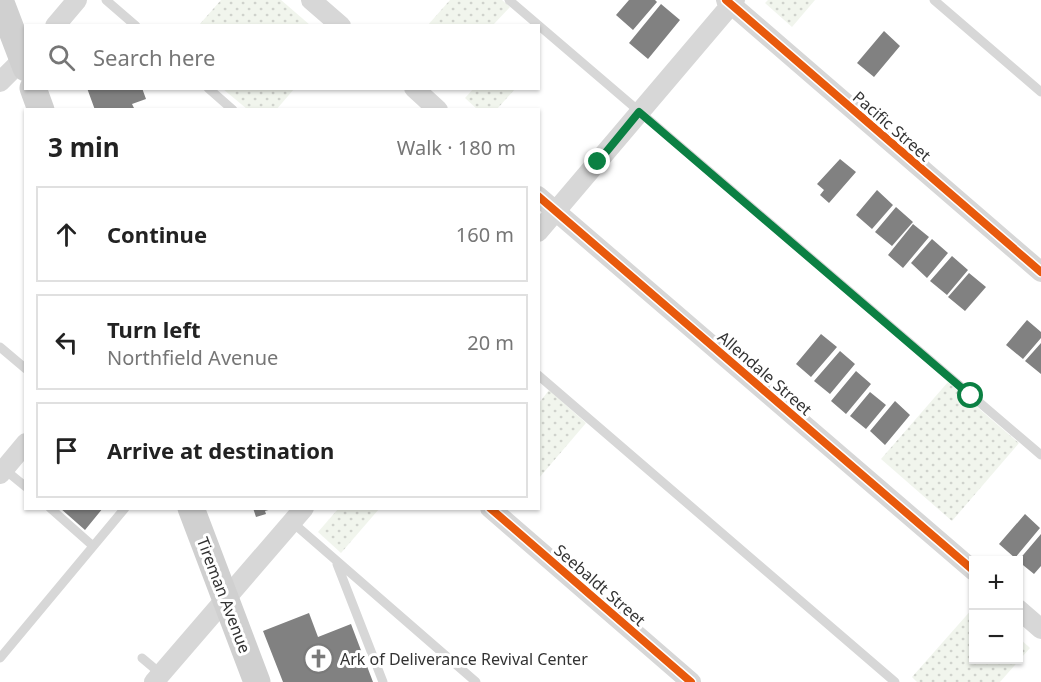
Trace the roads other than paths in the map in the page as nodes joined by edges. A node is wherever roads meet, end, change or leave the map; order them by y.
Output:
1 (0, 0) edge
2 (76, 0) edge
3 (106, 0) edge
4 (311, 0) edge
5 (509, 0) edge
6 (934, 0) edge
7 (730, 2) edge
8 (57, 24) edge
9 (134, 24) edge
10 (339, 24) edge
11 (537, 24) edge
12 (540, 27) edge
13 (24, 61) edge
14 (0, 82) edge
15 (34, 90) edge
16 (210, 90) edge
17 (416, 90) edge
18 (1041, 92) edge
19 (40, 108) edge
20 (230, 108) edge
21 (436, 108) edge
22 (639, 112) junction
23 (540, 198) edge
24 (556, 211) junction
25 (540, 230) edge
26 (1041, 272) edge
27 (0, 347) edge
28 (24, 367) edge
29 (540, 377) edge
30 (24, 445) edge
31 (1041, 455) edge
32 (2, 471) edge
33 (24, 486) edge
34 (52, 510) edge
35 (123, 510) edge
36 (192, 510) edge
37 (492, 510) edge
38 (298, 515) edge
39 (93, 546) junction
40 (336, 561) junction
41 (969, 567) edge
42 (226, 600) junction
43 (1019, 610) edge
44 (1041, 628) edge
45 (0, 658) edge
46 (142, 658) dead end
47 (157, 678) edge
48 (257, 682) edge
49 (383, 682) edge
50 (476, 682) edge
51 (691, 682) edge
52 (895, 682) edge

1 - 13 street
2 - 8 street
3 - 9 lane
4 - 10 street
5 - 11 lane
6 - 18 lane
7 - 22 street
7 - 26 street, Pacific Street
12 - 22 lane
13 - 14 street
15 - 19 street
16 - 20 lane
17 - 21 street
22 - 24 street
22 - 31 lane
23 - 24 street, Allendale Street
24 - 25 street
24 - 41 street, Allendale Street
27 - 28 lane
29 - 52 lane
30 - 32 street
32 - 33 lane
34 - 39 lane
35 - 39 lane
36 - 42 street, Tireman Avenue
37 - 51 street, Seebaldt Street
38 - 40 lane
38 - 42 street
39 - 45 lane
40 - 49 lane
40 - 50 lane
42 - 47 street
42 - 48 street, Tireman Avenue
43 - 44 street
46 - 47 lane

